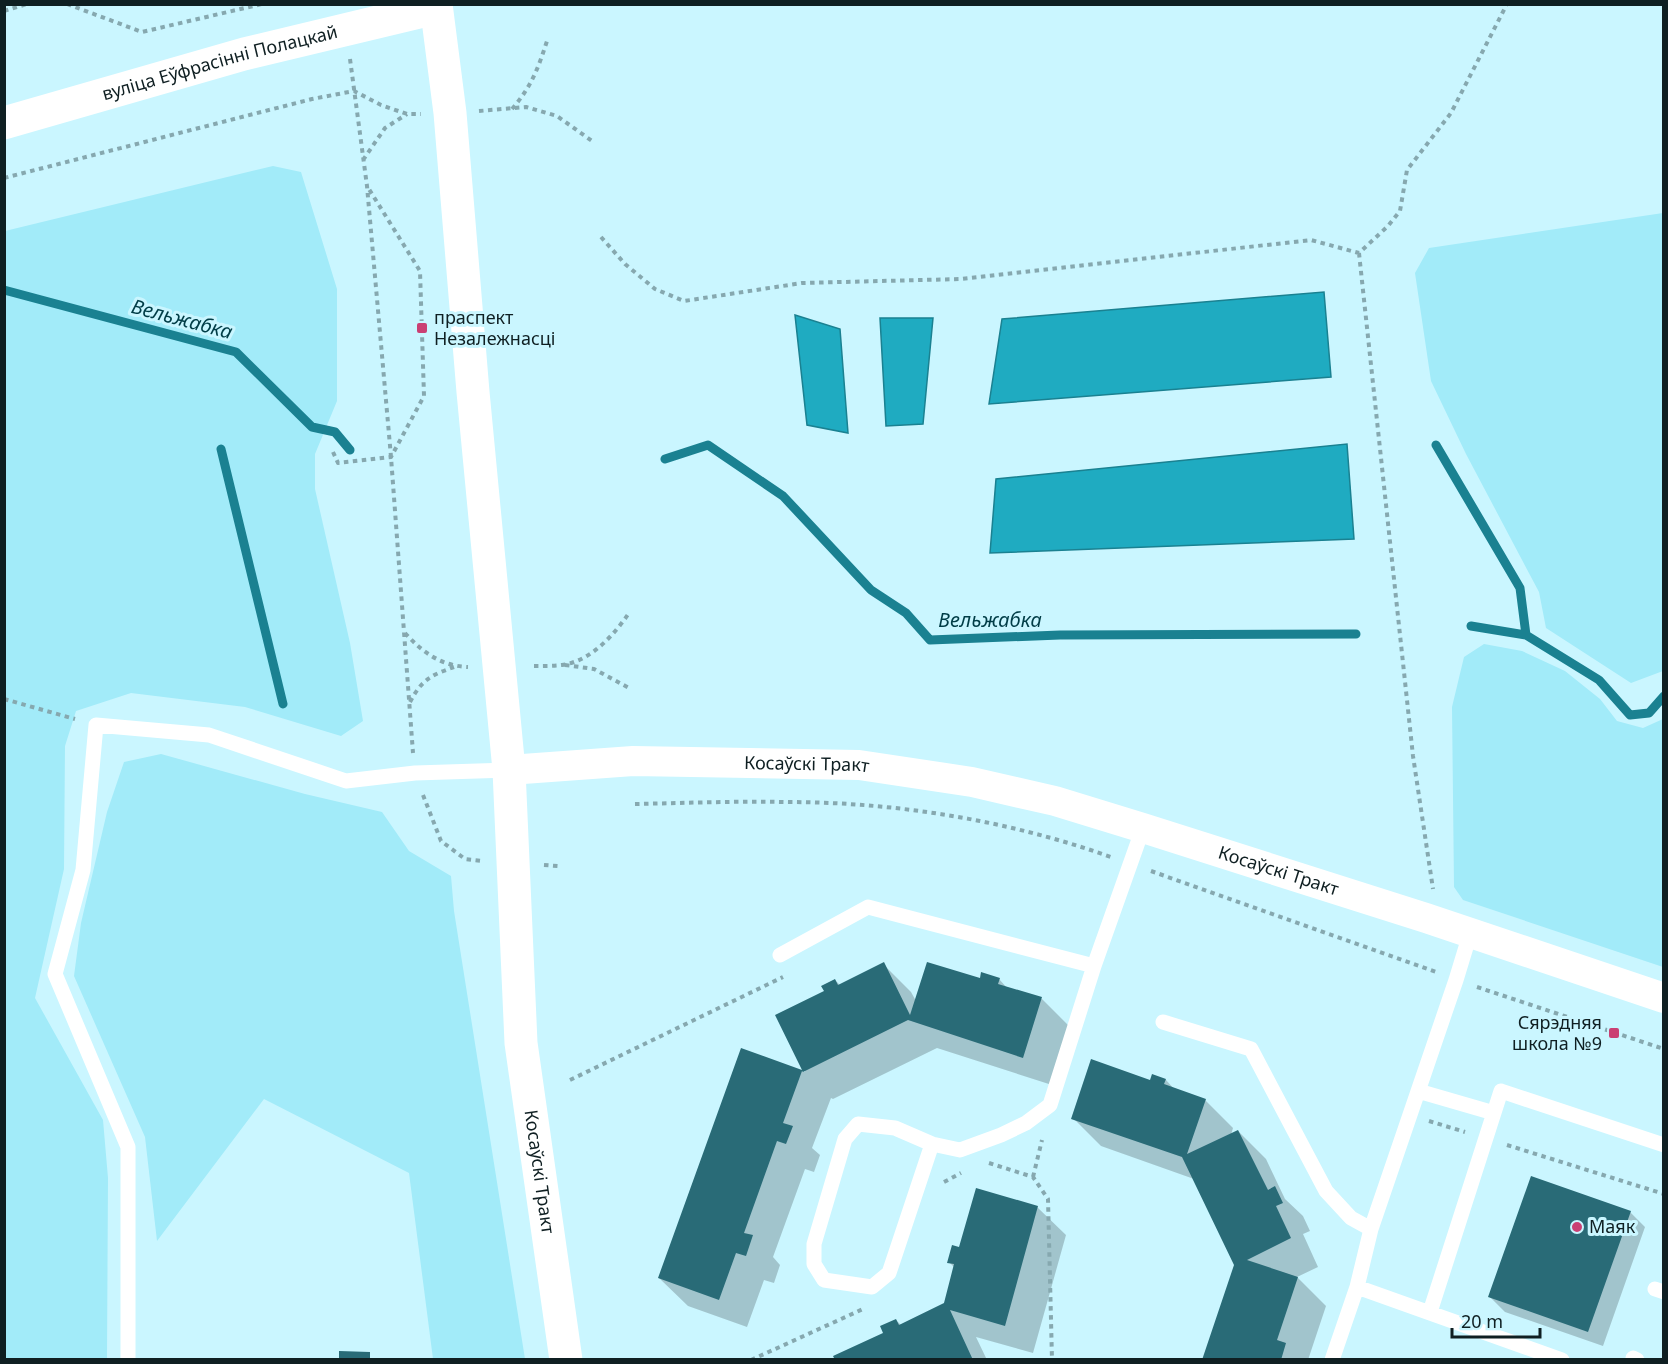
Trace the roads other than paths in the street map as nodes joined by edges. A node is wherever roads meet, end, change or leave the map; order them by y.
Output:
1 (442, 6) edge
2 (4, 123) edge
3 (509, 770) junction
4 (1143, 828) junction
5 (1470, 934) junction
6 (780, 955) road end
7 (1094, 966) junction
8 (1664, 998) edge
9 (1163, 1022) dead end
10 (1418, 1091) junction
11 (1494, 1113) junction
12 (932, 1144) junction
13 (1664, 1145) edge
14 (1371, 1229) junction
15 (1357, 1287) junction
16 (1430, 1312) junction
17 (128, 1359) edge
18 (566, 1359) edge
19 (1332, 1359) edge
20 (1562, 1359) edge

1 - 2 main road, вуліца Еўфрасінні Полацкай
1 - 3 main road
3 - 4 street, Косаўскі Тракт
3 - 17 lane
3 - 18 main road, Косаўскі Тракт
4 - 5 street, Косаўскі Тракт
4 - 7 lane
5 - 8 street, Косаўскі Тракт
5 - 10 lane
6 - 7 lane
7 - 12 lane
9 - 14 lane
10 - 11 lane
10 - 14 lane
11 - 13 lane
11 - 16 lane
12 - 12 lane
14 - 15 lane
15 - 16 lane
15 - 19 lane
16 - 20 lane

